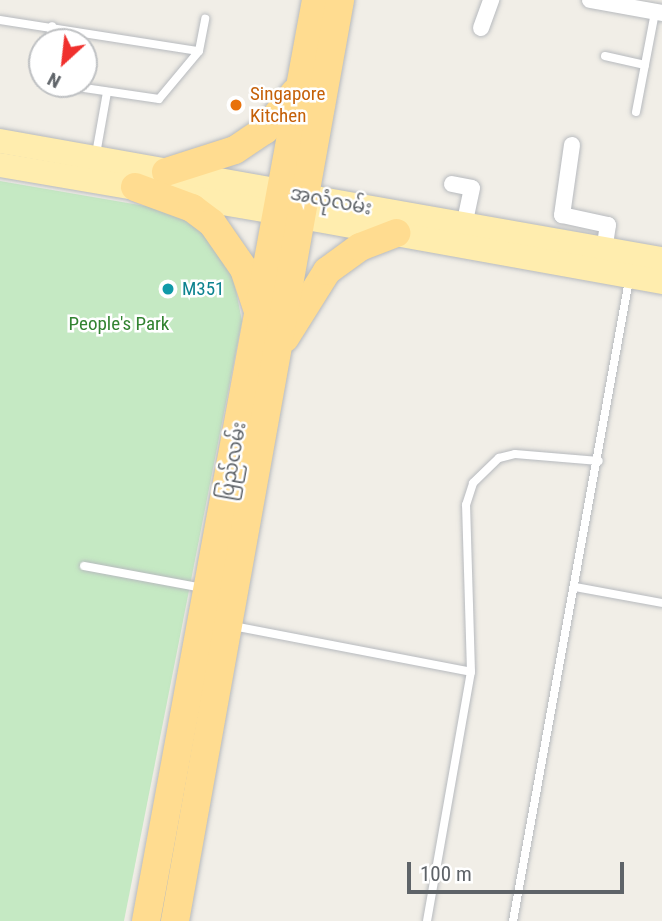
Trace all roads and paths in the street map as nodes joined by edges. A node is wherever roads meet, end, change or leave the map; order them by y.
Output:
1 (316, 0) edge
2 (340, 0) edge
3 (491, 0) edge
4 (590, 0) edge
5 (660, 12) edge
6 (205, 19) dead end
7 (0, 20) edge
8 (52, 26) joint
9 (481, 28) dead end
10 (199, 51) junction
11 (605, 56) dead end
12 (645, 65) junction
13 (299, 87) junction
14 (98, 91) edge
15 (107, 92) junction
16 (636, 112) dead end
17 (0, 141) edge
18 (572, 145) dead end
19 (0, 165) edge
20 (93, 170) junction
21 (166, 172) junction
22 (452, 184) dead end
23 (135, 187) junction
24 (290, 204) junction
25 (464, 225) junction
26 (396, 233) junction
27 (604, 250) junction
28 (662, 259) edge
29 (632, 264) junction
30 (662, 282) edge
31 (260, 316) junction
32 (270, 365) junction
33 (599, 461) junction
34 (84, 566) dead end
35 (575, 587) junction
36 (209, 589) junction
37 (662, 603) edge
38 (229, 625) junction
39 (471, 672) junction
40 (146, 921) edge
41 (175, 921) edge
42 (427, 921) edge
43 (513, 921) edge

1 - 13 highway, ပြည်လမ်း
2 - 24 highway, ပြည်လမ်း
3 - 9 street
4 - 5 street
5 - 12 lane
6 - 10 lane
7 - 8 lane
8 - 10 lane
10 - 15 lane
11 - 12 lane
12 - 16 lane
13 - 21 highway
13 - 24 highway, ပြည်လမ်း
14 - 15 lane
15 - 20 lane
17 - 20 main road, အလုံလမ်း
18 - 27 street
19 - 20 main road, အလုံလမ်း
20 - 21 main road, အလုံလမ်း
20 - 23 main road, အလုံလမ်း
21 - 24 main road, အလုံလမ်း
22 - 25 street
23 - 24 main road, အလုံလမ်း
23 - 31 highway
24 - 25 main road, အလုံလမ်း
24 - 26 main road, အလုံလမ်း
24 - 31 highway, ပြည်လမ်း
24 - 32 highway, ပြည်လမ်း
25 - 27 main road, အလုံလမ်း
26 - 29 main road, အလုံလမ်း
26 - 32 highway
27 - 29 main road, အလုံလမ်း
28 - 29 main road, အလုံလမ်း
29 - 30 main road, အလုံလမ်း
29 - 33 lane
31 - 36 highway, ပြည်လမ်း
32 - 38 highway, ပြည်လမ်း
33 - 35 lane
33 - 39 lane
34 - 36 lane
35 - 37 lane
35 - 43 lane
36 - 40 highway, ပြည်လမ်း
38 - 39 lane
38 - 41 highway, ပြည်လမ်း
39 - 42 lane

